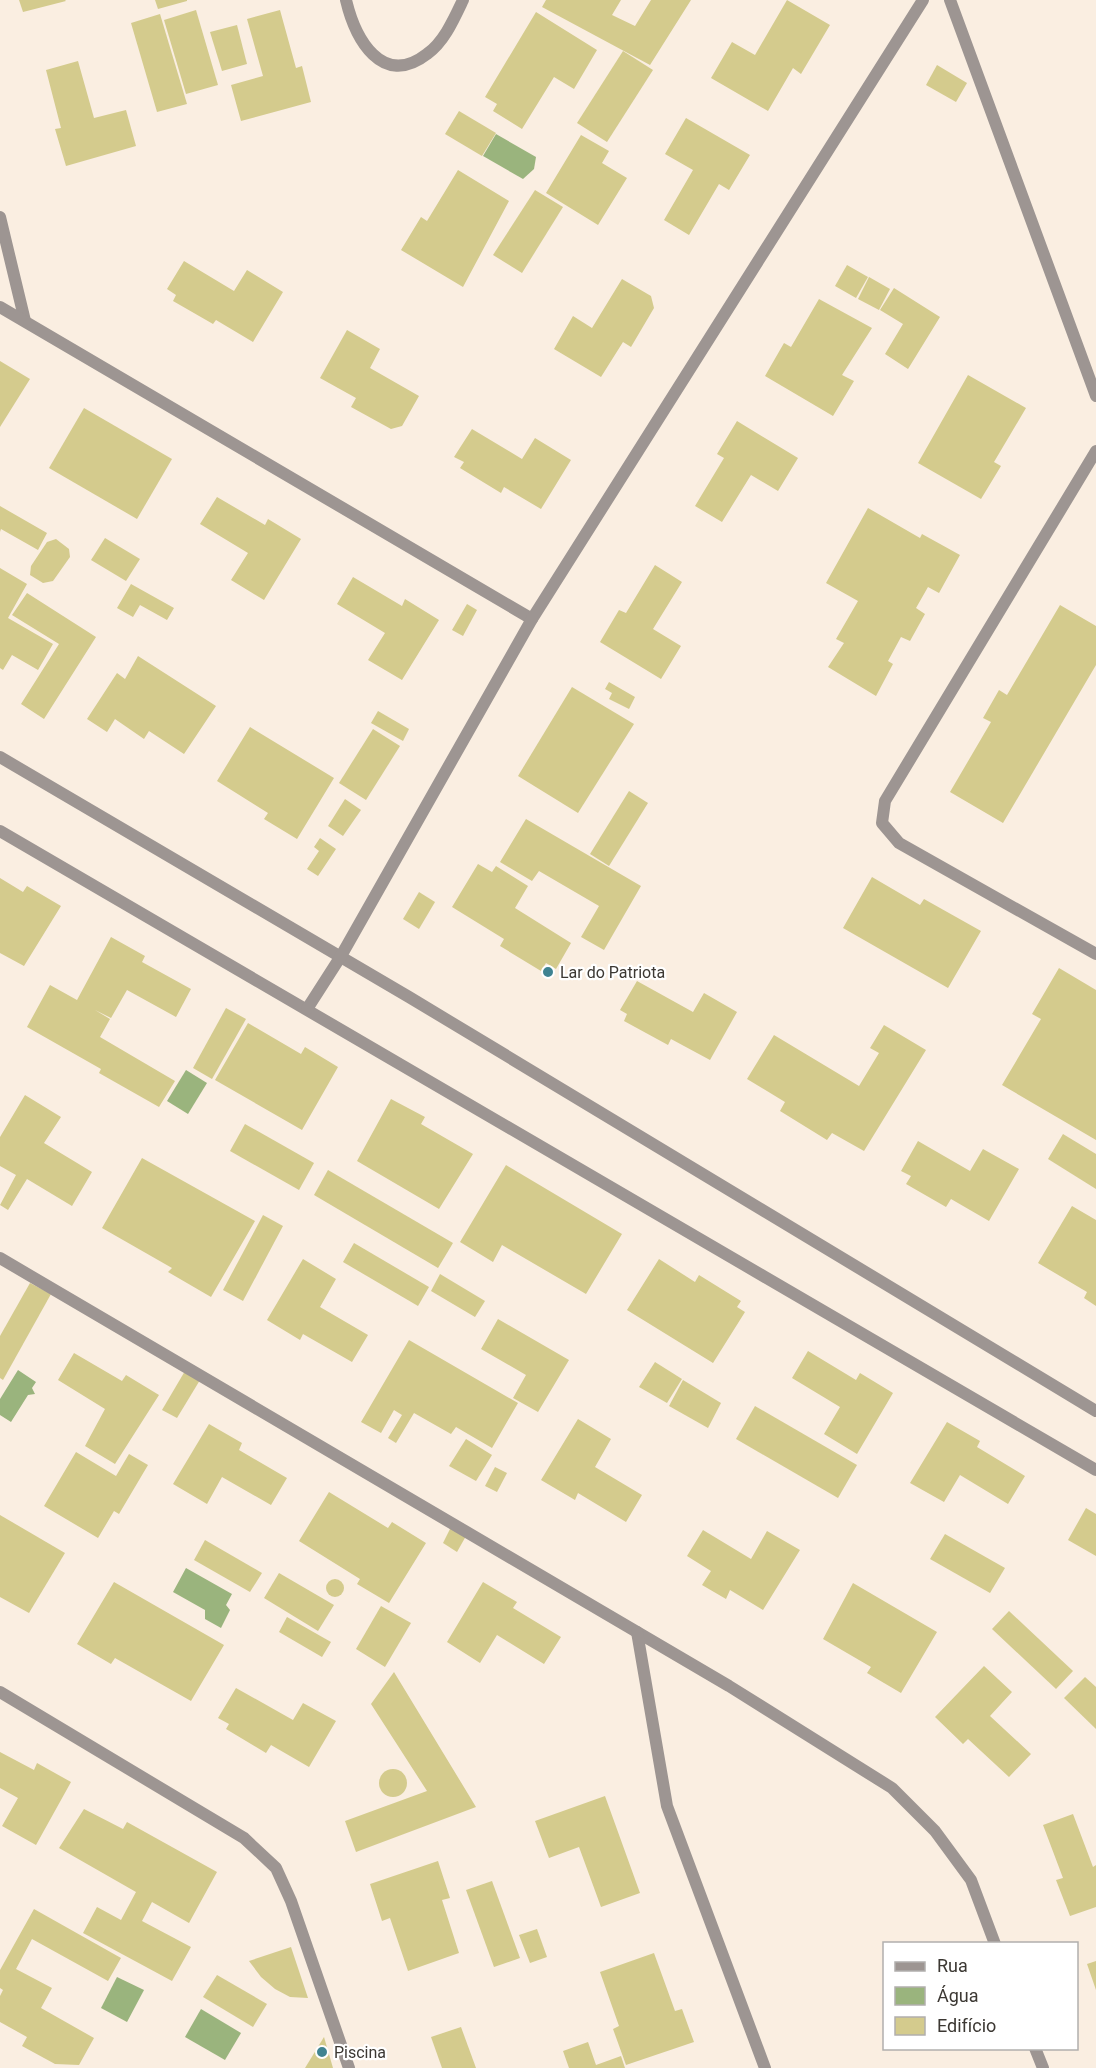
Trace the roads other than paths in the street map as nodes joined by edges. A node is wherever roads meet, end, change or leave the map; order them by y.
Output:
1 (346, 0) edge
2 (463, 0) edge
3 (922, 0) edge
4 (950, 0) edge
5 (0, 217) edge
6 (0, 307) edge
7 (24, 321) junction
8 (1096, 396) edge
9 (1096, 451) edge
10 (532, 619) junction
11 (0, 757) edge
12 (0, 831) edge
13 (1096, 954) edge
14 (341, 956) junction
15 (308, 1009) junction
16 (0, 1258) edge
17 (1096, 1411) edge
18 (1096, 1470) edge
19 (637, 1632) junction
20 (0, 1692) edge
21 (994, 1942) edge
22 (1035, 2050) edge
23 (350, 2068) edge
24 (765, 2068) edge
25 (1043, 2068) edge

1 - 2 street
3 - 10 street
4 - 8 street
5 - 7 street
6 - 7 street
7 - 10 street
9 - 13 street
10 - 14 street
11 - 14 street
12 - 15 street
14 - 15 street
14 - 17 street
15 - 18 street
16 - 19 street
19 - 21 street
19 - 24 street
20 - 23 street
22 - 25 street

